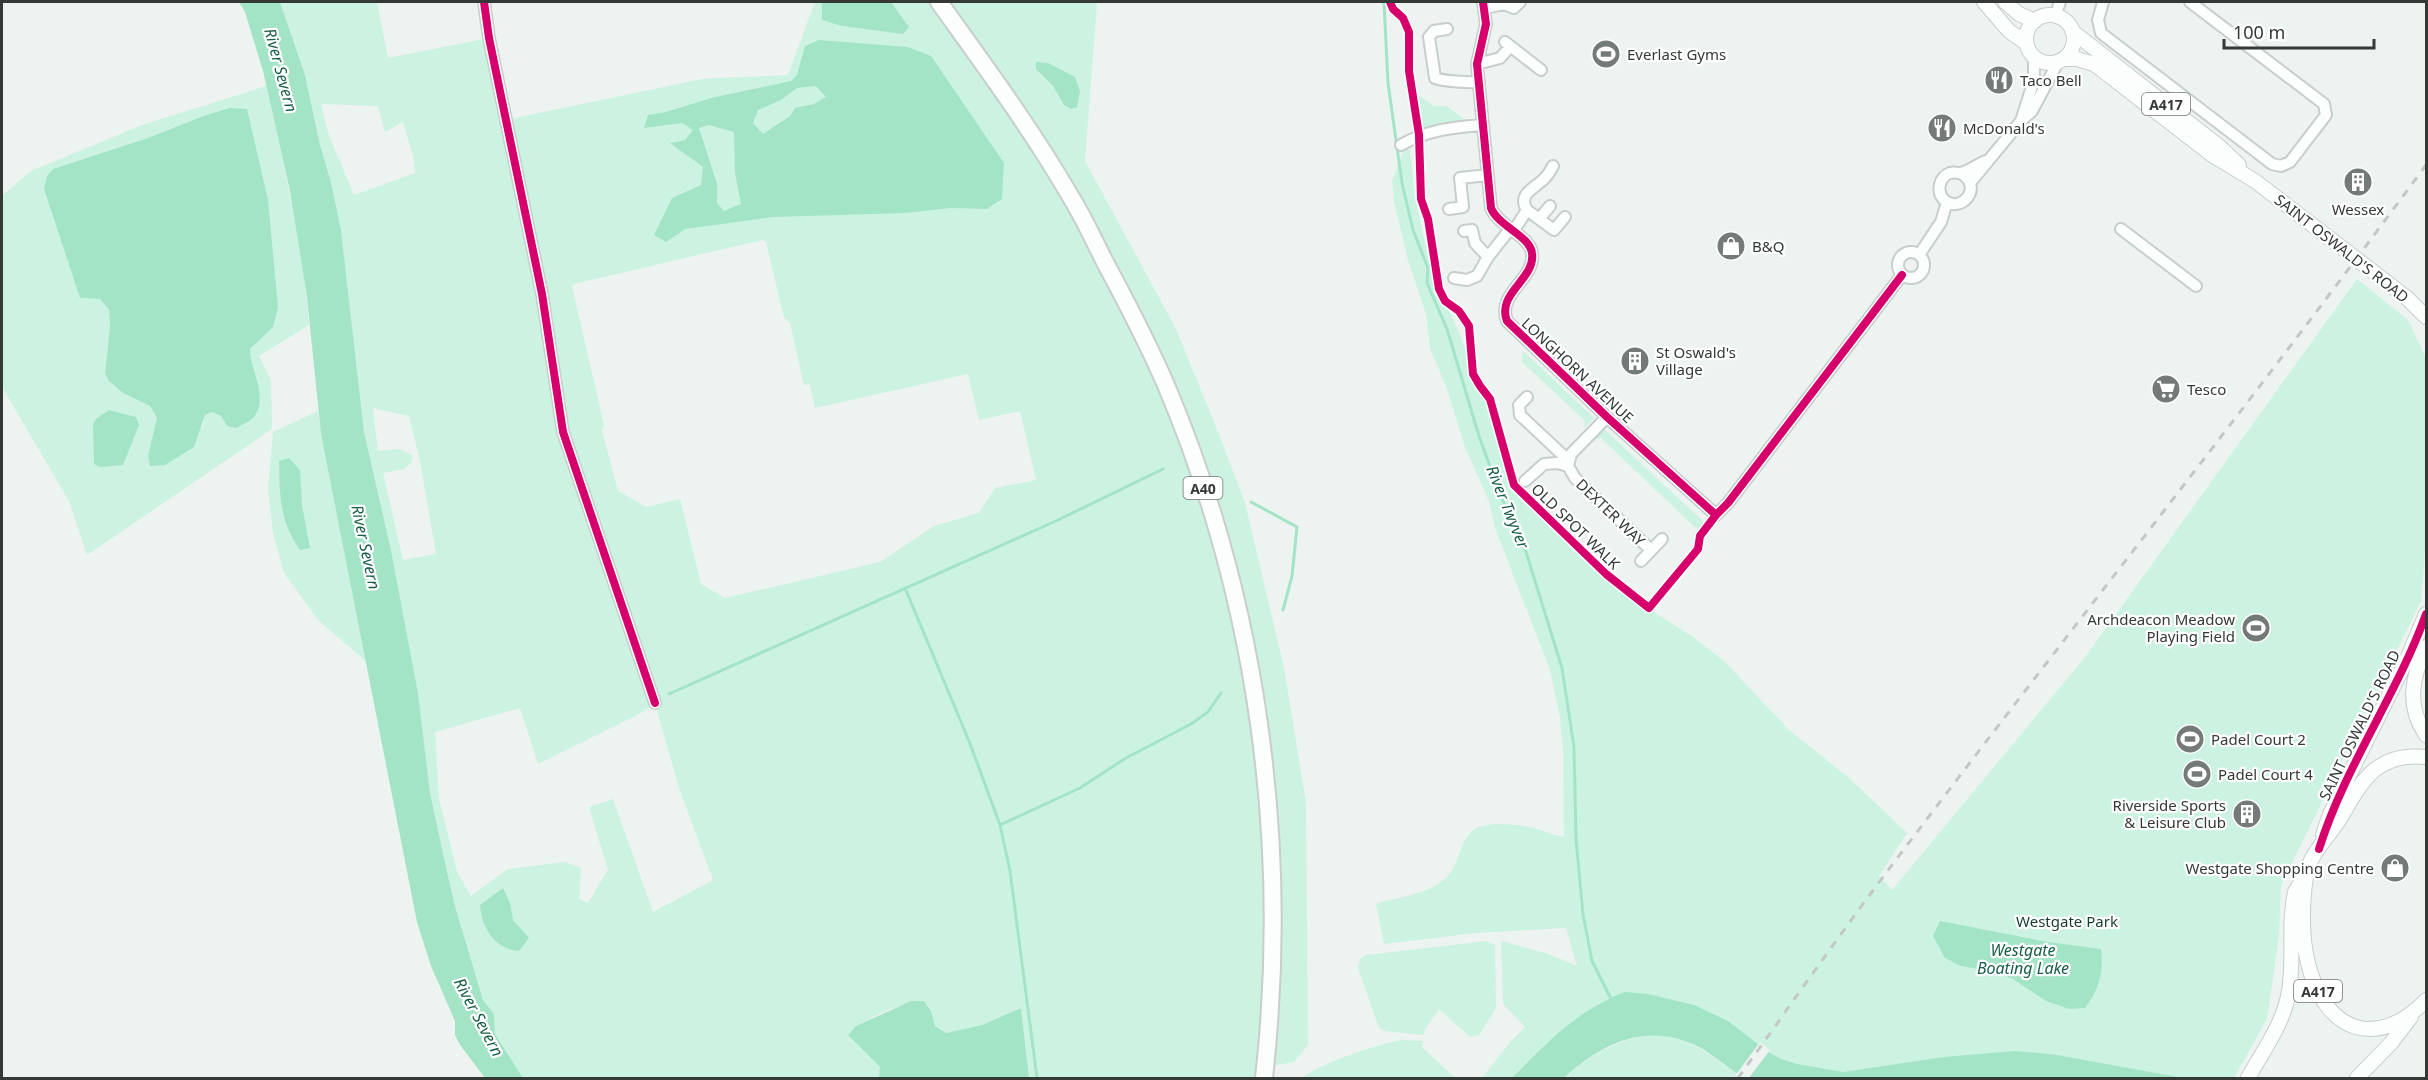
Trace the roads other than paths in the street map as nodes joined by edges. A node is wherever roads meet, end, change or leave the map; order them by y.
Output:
1 (484, 2) edge
2 (939, 2) edge
3 (1520, 2) edge
4 (1984, 2) edge
5 (2005, 2) edge
6 (2060, 2) edge
7 (2103, 2) edge
8 (2190, 2) edge
9 (1484, 5) edge
10 (2055, 16) junction
11 (2035, 21) junction
12 (1447, 29) dead end
13 (2072, 31) junction
14 (2026, 43) junction
15 (2034, 57) junction
16 (2061, 60) junction
17 (1478, 63) junction
18 (1541, 70) dead end
19 (1479, 82) junction
20 (2021, 121) junction
21 (1483, 125) junction
22 (1401, 145) dead end
23 (1989, 159) junction
24 (1553, 166) dead end
25 (1959, 173) junction
26 (1488, 175) junction
27 (2255, 181) junction
28 (1970, 183) junction
29 (1947, 202) junction
30 (1550, 206) dead end
31 (1449, 208) dead end
32 (1527, 210) junction
33 (1564, 216) dead end
34 (1539, 219) junction
35 (2121, 229) dead end
36 (1511, 230) junction
37 (1464, 231) dead end
38 (1919, 255) junction
39 (1488, 257) junction
40 (1902, 275) junction
41 (1454, 278) dead end
42 (2196, 286) dead end
43 (2427, 317) edge
44 (1527, 397) dead end
45 (1607, 417) junction
46 (1568, 463) junction
47 (1525, 481) dead end
48 (1662, 539) dead end
49 (1651, 550) junction
50 (1641, 561) dead end
51 (2427, 614) edge
52 (2427, 647) edge
53 (655, 703) dead end
54 (2427, 735) edge
55 (2427, 757) edge
56 (2319, 849) junction
57 (2306, 875) junction
58 (2427, 1000) edge
59 (2414, 1013) junction
60 (1264, 1078) edge
61 (2248, 1078) edge
62 (2358, 1078) edge

1 - 53 street
2 - 60 highway, A40
3 - 9 street
4 - 14 main road
5 - 11 main road
6 - 10 street
7 - 8 street
9 - 17 street, LONGHORN AVENUE
10 - 11 main road
10 - 13 main road, A417
11 - 14 main road
12 - 19 street
13 - 16 main road
13 - 27 main road, SAINT OSWALD'S ROAD / A417
14 - 15 main road
15 - 16 main road, A417
15 - 20 street
16 - 20 street
16 - 27 main road, SAINT OSWALD'S ROAD / A417
17 - 18 street
17 - 19 street, LONGHORN AVENUE
19 - 21 street, LONGHORN AVENUE
20 - 23 street
21 - 22 street
21 - 26 street, LONGHORN AVENUE
23 - 25 street
23 - 28 street
24 - 32 street
25 - 28 street
25 - 29 street
26 - 31 street
26 - 36 street, LONGHORN AVENUE
27 - 43 main road, SAINT OSWALD'S ROAD / A417
28 - 29 street
29 - 38 street
30 - 34 street
32 - 34 street
32 - 36 street
33 - 34 street
35 - 42 street
36 - 39 street
36 - 45 street, LONGHORN AVENUE
37 - 39 street
38 - 40 street
38 - 40 street
39 - 41 street
40 - 45 street, LONGHORN AVENUE
44 - 46 street
45 - 46 street, DEXTER WAY
46 - 47 street
46 - 49 street, DEXTER WAY
48 - 49 street, DEXTER WAY
49 - 50 street, DEXTER WAY
51 - 56 main road, SAINT OSWALD'S ROAD / A417
52 - 54 main road, SAINT OSWALD'S ROAD
55 - 56 main road, A417
56 - 57 main road, A417
57 - 59 main road, A417
57 - 61 main road, A417
58 - 59 main road, A417
59 - 62 main road, A417

